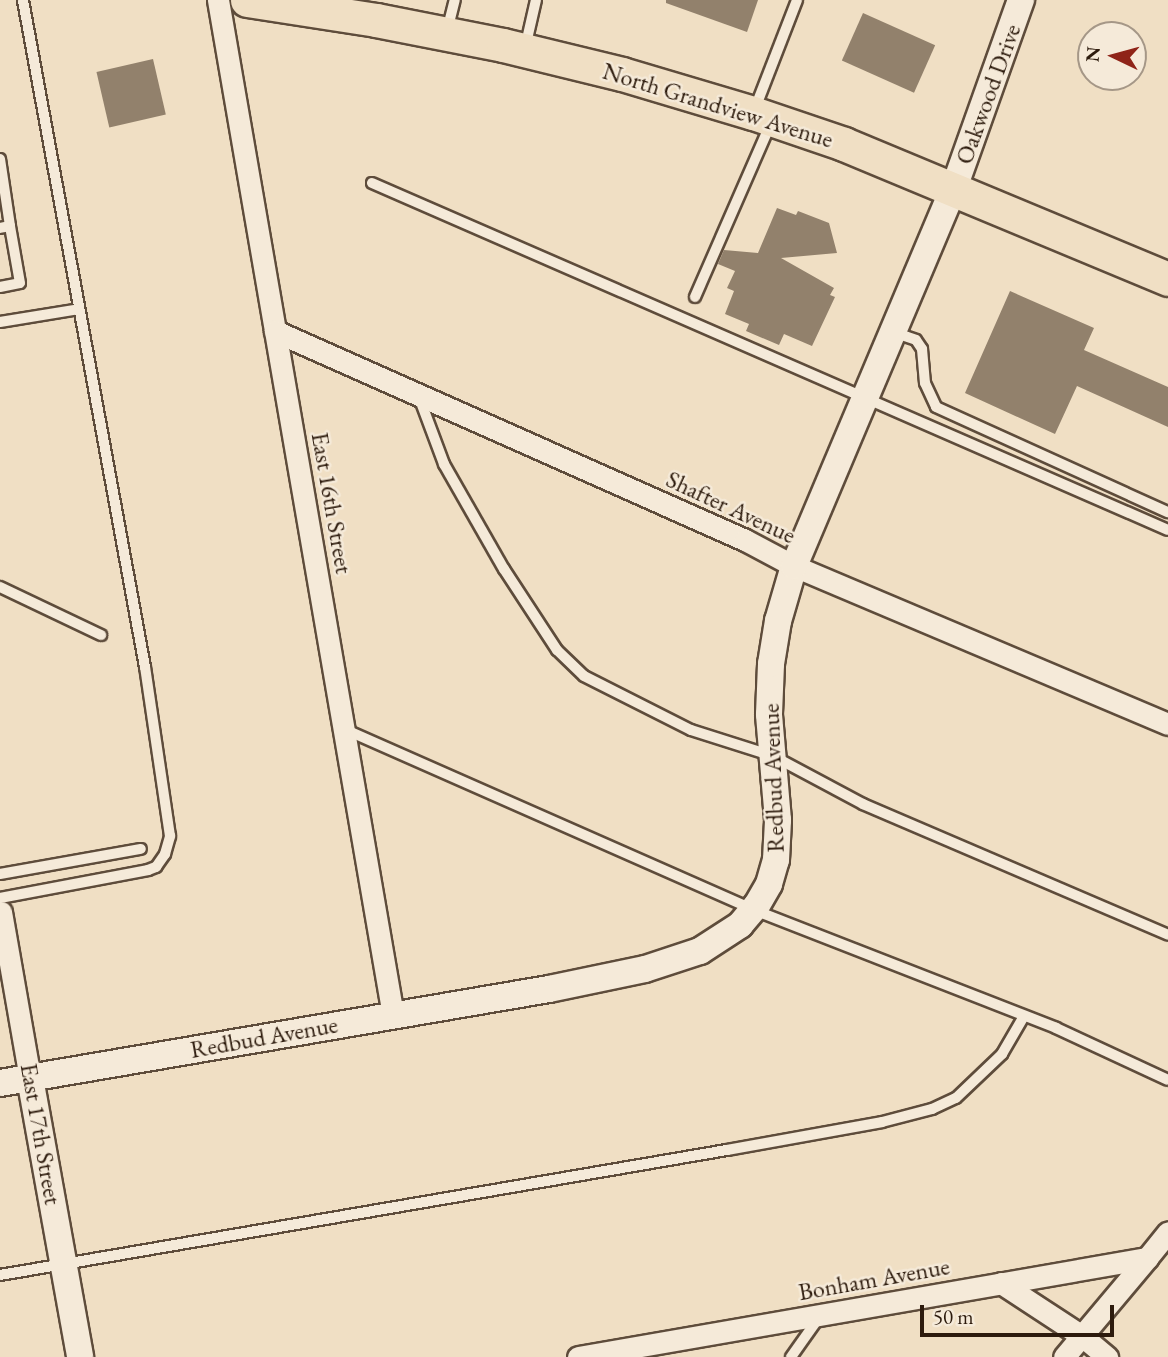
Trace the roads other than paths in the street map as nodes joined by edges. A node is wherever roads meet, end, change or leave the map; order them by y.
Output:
1 (23, 0) edge
2 (218, 0) edge
3 (247, 0) edge
4 (455, 0) edge
5 (536, 0) edge
6 (797, 0) edge
7 (1021, 0) edge
8 (446, 34) junction
9 (524, 50) junction
10 (763, 116) junction
11 (0, 159) edge
12 (372, 183) dead end
13 (954, 188) junction
14 (5, 227) edge
15 (1168, 279) edge
16 (0, 287) edge
17 (695, 297) dead end
18 (79, 309) junction
19 (0, 322) edge
20 (275, 331) junction
21 (893, 332) junction
22 (418, 395) junction
23 (866, 397) junction
24 (1168, 512) edge
25 (1168, 530) edge
26 (794, 566) junction
27 (0, 587) edge
28 (101, 635) dead end
29 (1168, 724) edge
30 (344, 729) junction
31 (773, 756) junction
32 (141, 849) dead end
33 (0, 874) edge
34 (1, 905) edge
35 (754, 910) junction
36 (1168, 935) edge
37 (393, 1014) junction
38 (1024, 1016) junction
39 (30, 1078) junction
40 (1168, 1080) edge
41 (0, 1083) edge
42 (1168, 1232) edge
43 (1147, 1258) junction
44 (64, 1264) junction
45 (0, 1275) edge
46 (1001, 1283) junction
47 (821, 1315) junction
48 (1082, 1336) junction
49 (80, 1357) edge
50 (578, 1357) edge
51 (791, 1357) edge
52 (1064, 1357) edge
53 (1107, 1357) edge

1 - 18 lane
2 - 20 street, East 16th Street
3 - 8 main road, North Grandview Avenue
4 - 8 lane
5 - 9 lane
6 - 10 lane
7 - 13 street, Oakwood Drive
8 - 9 main road, North Grandview Avenue
9 - 10 main road, North Grandview Avenue
10 - 13 main road, North Grandview Avenue
10 - 17 lane
11 - 14 lane
12 - 23 lane
13 - 15 main road, North Grandview Avenue
13 - 21 street, Redbud Avenue
14 - 16 lane
18 - 19 lane
18 - 34 lane
20 - 22 street, Shafter Avenue
20 - 30 street, East 16th Street
21 - 23 street, Redbud Avenue
21 - 24 lane
22 - 26 street, Shafter Avenue
22 - 31 lane
23 - 25 lane
23 - 26 street, Redbud Avenue
26 - 29 street, Shafter Avenue
26 - 31 street, Redbud Avenue
27 - 28 lane
30 - 35 lane
30 - 37 street, East 16th Street
31 - 35 street, Redbud Avenue
31 - 36 lane
32 - 33 lane
34 - 39 street, East 17th Street
35 - 37 street, Redbud Avenue
35 - 38 lane
37 - 39 street, Redbud Avenue
38 - 40 lane
38 - 44 lane
39 - 41 street, Redbud Avenue
39 - 44 street, East 17th Street
42 - 43 street
43 - 46 street, Bonham Avenue
43 - 48 street
44 - 45 lane
44 - 49 street, East 17th Street
46 - 47 street, Bonham Avenue
46 - 48 street
47 - 50 street, Bonham Avenue
47 - 51 lane
48 - 52 street
48 - 53 street

